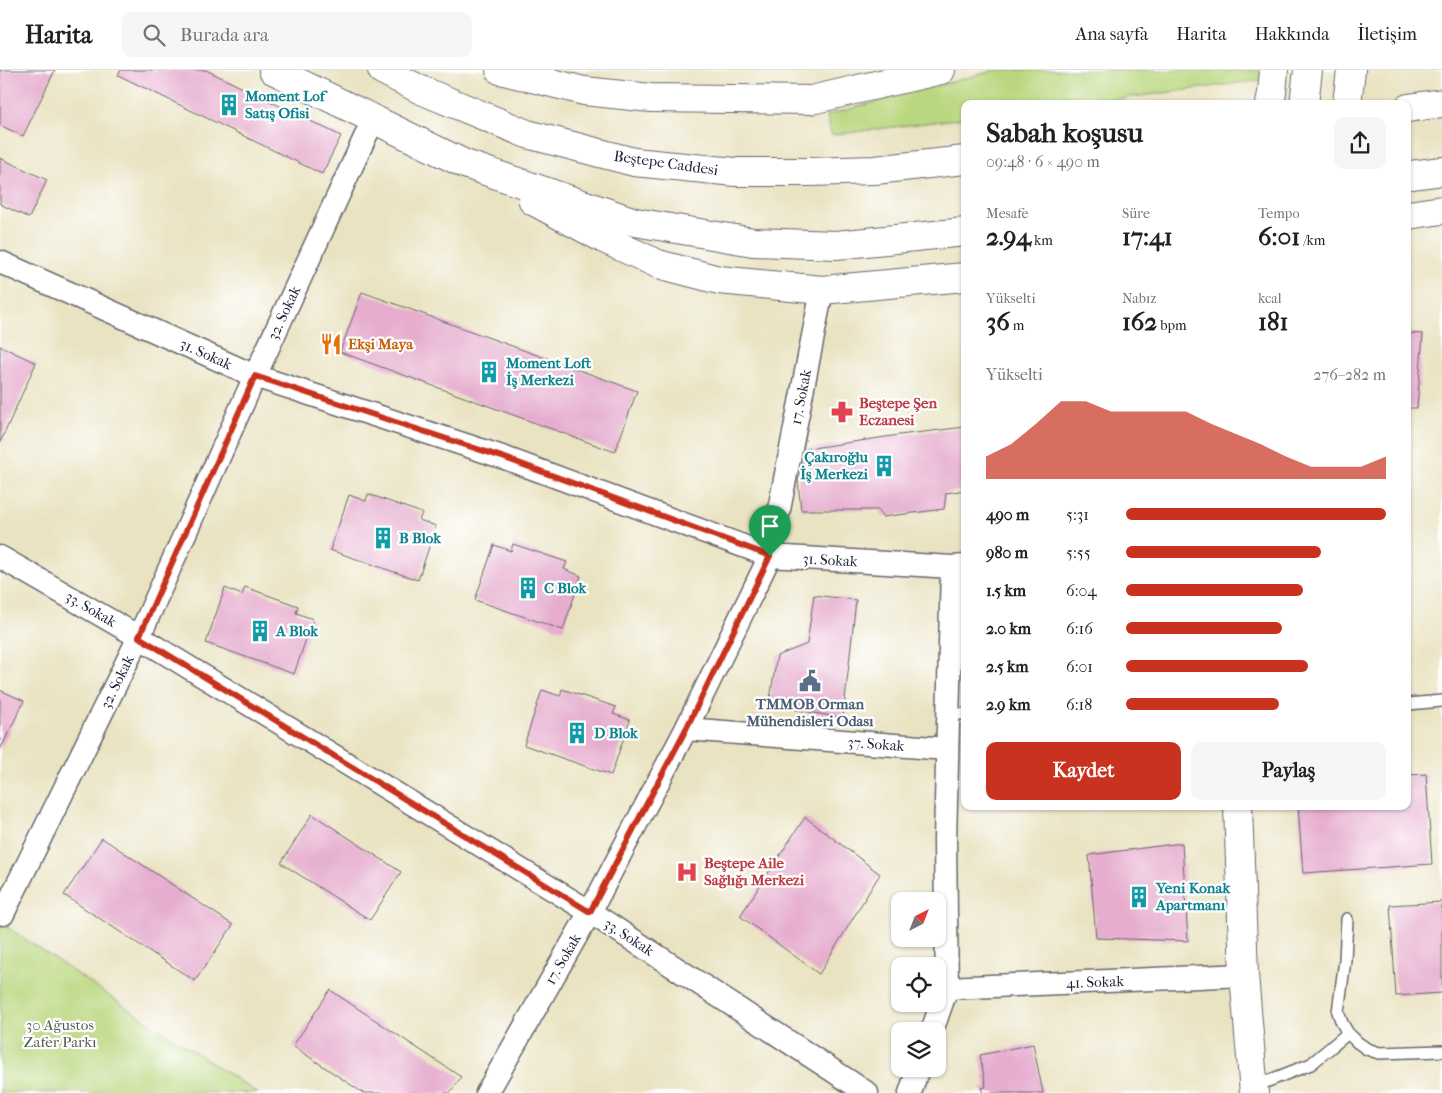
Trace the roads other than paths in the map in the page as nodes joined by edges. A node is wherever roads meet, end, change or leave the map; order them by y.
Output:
1 (273, 70) edge
2 (382, 70) edge
3 (500, 70) edge
4 (941, 70) edge
5 (1274, 70) edge
6 (1308, 70) edge
7 (1351, 70) edge
8 (917, 74) edge
9 (1271, 100) edge
10 (1304, 100) edge
11 (1347, 100) edge
12 (1442, 103) edge
13 (1411, 108) edge
14 (373, 120) junction
15 (961, 160) edge
16 (465, 164) junction
17 (1442, 171) edge
18 (1411, 175) dead end
19 (1442, 210) edge
20 (1411, 215) edge
21 (961, 232) edge
22 (0, 262) edge
23 (961, 277) edge
24 (822, 290) junction
25 (255, 376) junction
26 (770, 556) junction
27 (0, 557) edge
28 (958, 566) edge
29 (139, 637) junction
30 (1442, 701) edge
31 (1411, 704) edge
32 (956, 714) edge
33 (686, 729) junction
34 (947, 749) junction
35 (1238, 810) edge
36 (590, 912) junction
37 (3, 914) dead end
38 (1347, 919) dead end
39 (946, 957) edge
40 (1244, 975) junction
41 (946, 988) edge
42 (1348, 1033) junction
43 (1442, 1051) edge
44 (915, 1077) edge
45 (1254, 1090) edge
46 (487, 1093) edge
47 (867, 1093) edge
48 (910, 1093) edge

1 - 14 main road
2 - 15 main road, Beştepe Caddesi
3 - 8 main road
4 - 8 main road
5 - 9 main road
6 - 10 main road
7 - 11 main road
12 - 13 main road
14 - 16 main road
14 - 25 street, 32. Sokak
16 - 21 main road
16 - 24 main road
17 - 18 main road
19 - 20 main road
22 - 25 street, 31. Sokak
23 - 24 main road
24 - 26 street, 17. Sokak
25 - 26 street, 31. Sokak
25 - 29 street, 32. Sokak
26 - 28 street, 31. Sokak
26 - 33 street, 17. Sokak
27 - 29 street, 33. Sokak
28 - 32 street
29 - 36 street, 33. Sokak
29 - 37 street, 32. Sokak
30 - 31 lane
32 - 34 street
33 - 34 street, 37. Sokak
33 - 36 street, 17. Sokak
34 - 39 street
35 - 40 main road
36 - 46 street, 17. Sokak
36 - 47 street, 33. Sokak
38 - 42 lane
40 - 41 street, 41. Sokak
40 - 45 main road
42 - 43 lane
42 - 45 lane
44 - 48 street

